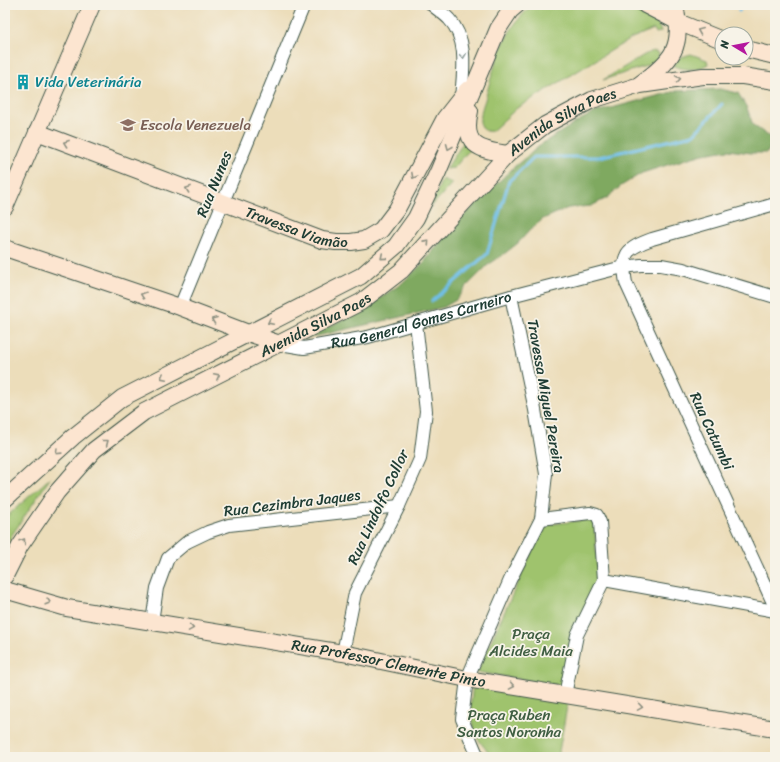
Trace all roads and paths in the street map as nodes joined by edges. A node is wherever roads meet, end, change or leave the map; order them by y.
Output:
1 (92, 5) edge
2 (304, 5) edge
3 (432, 5) edge
4 (517, 5) edge
5 (645, 5) edge
6 (675, 5) edge
7 (678, 22) junction
8 (714, 37) edge
9 (754, 51) edge
10 (775, 56) edge
11 (480, 72) junction
12 (775, 81) edge
13 (640, 85) junction
14 (461, 98) junction
15 (37, 132) junction
16 (508, 154) junction
17 (224, 202) junction
18 (775, 204) edge
19 (5, 207) edge
20 (5, 248) edge
21 (623, 267) junction
22 (511, 296) junction
23 (775, 297) edge
24 (180, 307) junction
25 (416, 323) junction
26 (248, 333) junction
27 (280, 344) junction
28 (5, 499) edge
29 (399, 506) junction
30 (541, 519) junction
31 (5, 576) edge
32 (604, 580) junction
33 (5, 590) edge
34 (775, 607) edge
35 (775, 611) edge
36 (152, 622) junction
37 (343, 653) junction
38 (467, 679) junction
39 (565, 695) junction
40 (775, 729) edge
41 (478, 757) edge

1 - 15 main road
2 - 17 street, Rua Nunes
3 -> 14 street
4 - 11 main road
5 - 7 main road
6 - 7 main road
8 -> 7 main road
7 - 13 main road
9 - 10 main road
11 - 14 main road, Travessa Viamão
11 - 16 main road
11 -> 26 main road, Avenida Silva Paes
13 -> 12 main road
13 - 16 main road, Avenida Silva Paes
14 -> 17 main road, Travessa Viamão
17 -> 15 main road, Travessa Viamão
15 - 19 main road
27 -> 16 main road, Avenida Silva Paes
17 - 24 street, Rua Nunes
18 - 21 street
24 -> 20 main road, Rua General Gomes Carneiro
21 - 22 street, Rua General Gomes Carneiro
21 - 23 street, Rua General Gomes Carneiro
21 - 34 street, Rua Catumbi
22 - 25 street, Rua General Gomes Carneiro
22 - 30 street, Travessa Miguel Pereira
26 -> 24 main road, Rua General Gomes Carneiro
25 - 27 street, Rua General Gomes Carneiro
25 - 29 street, Rua Lindolfo Collor
26 - 27 main road, Rua General Gomes Carneiro
26 -> 28 main road, Avenida Silva Paes
31 -> 27 main road, Avenida Silva Paes
29 - 36 street, Rua Cezimbra Jaques
29 - 37 street, Rua Lindolfo Collor
30 - 32 street
30 - 38 street, Travessa Miguel Pereira
32 - 35 street
32 - 39 street
33 -> 36 main road, Rua Professor Clemente Pinto
36 -> 37 main road, Rua Professor Clemente Pinto
37 - 38 main road, Rua Professor Clemente Pinto
38 -> 39 main road, Rua Professor Clemente Pinto
38 - 41 street, Travessa Miguel Pereira
39 -> 40 main road, Rua Professor Clemente Pinto

